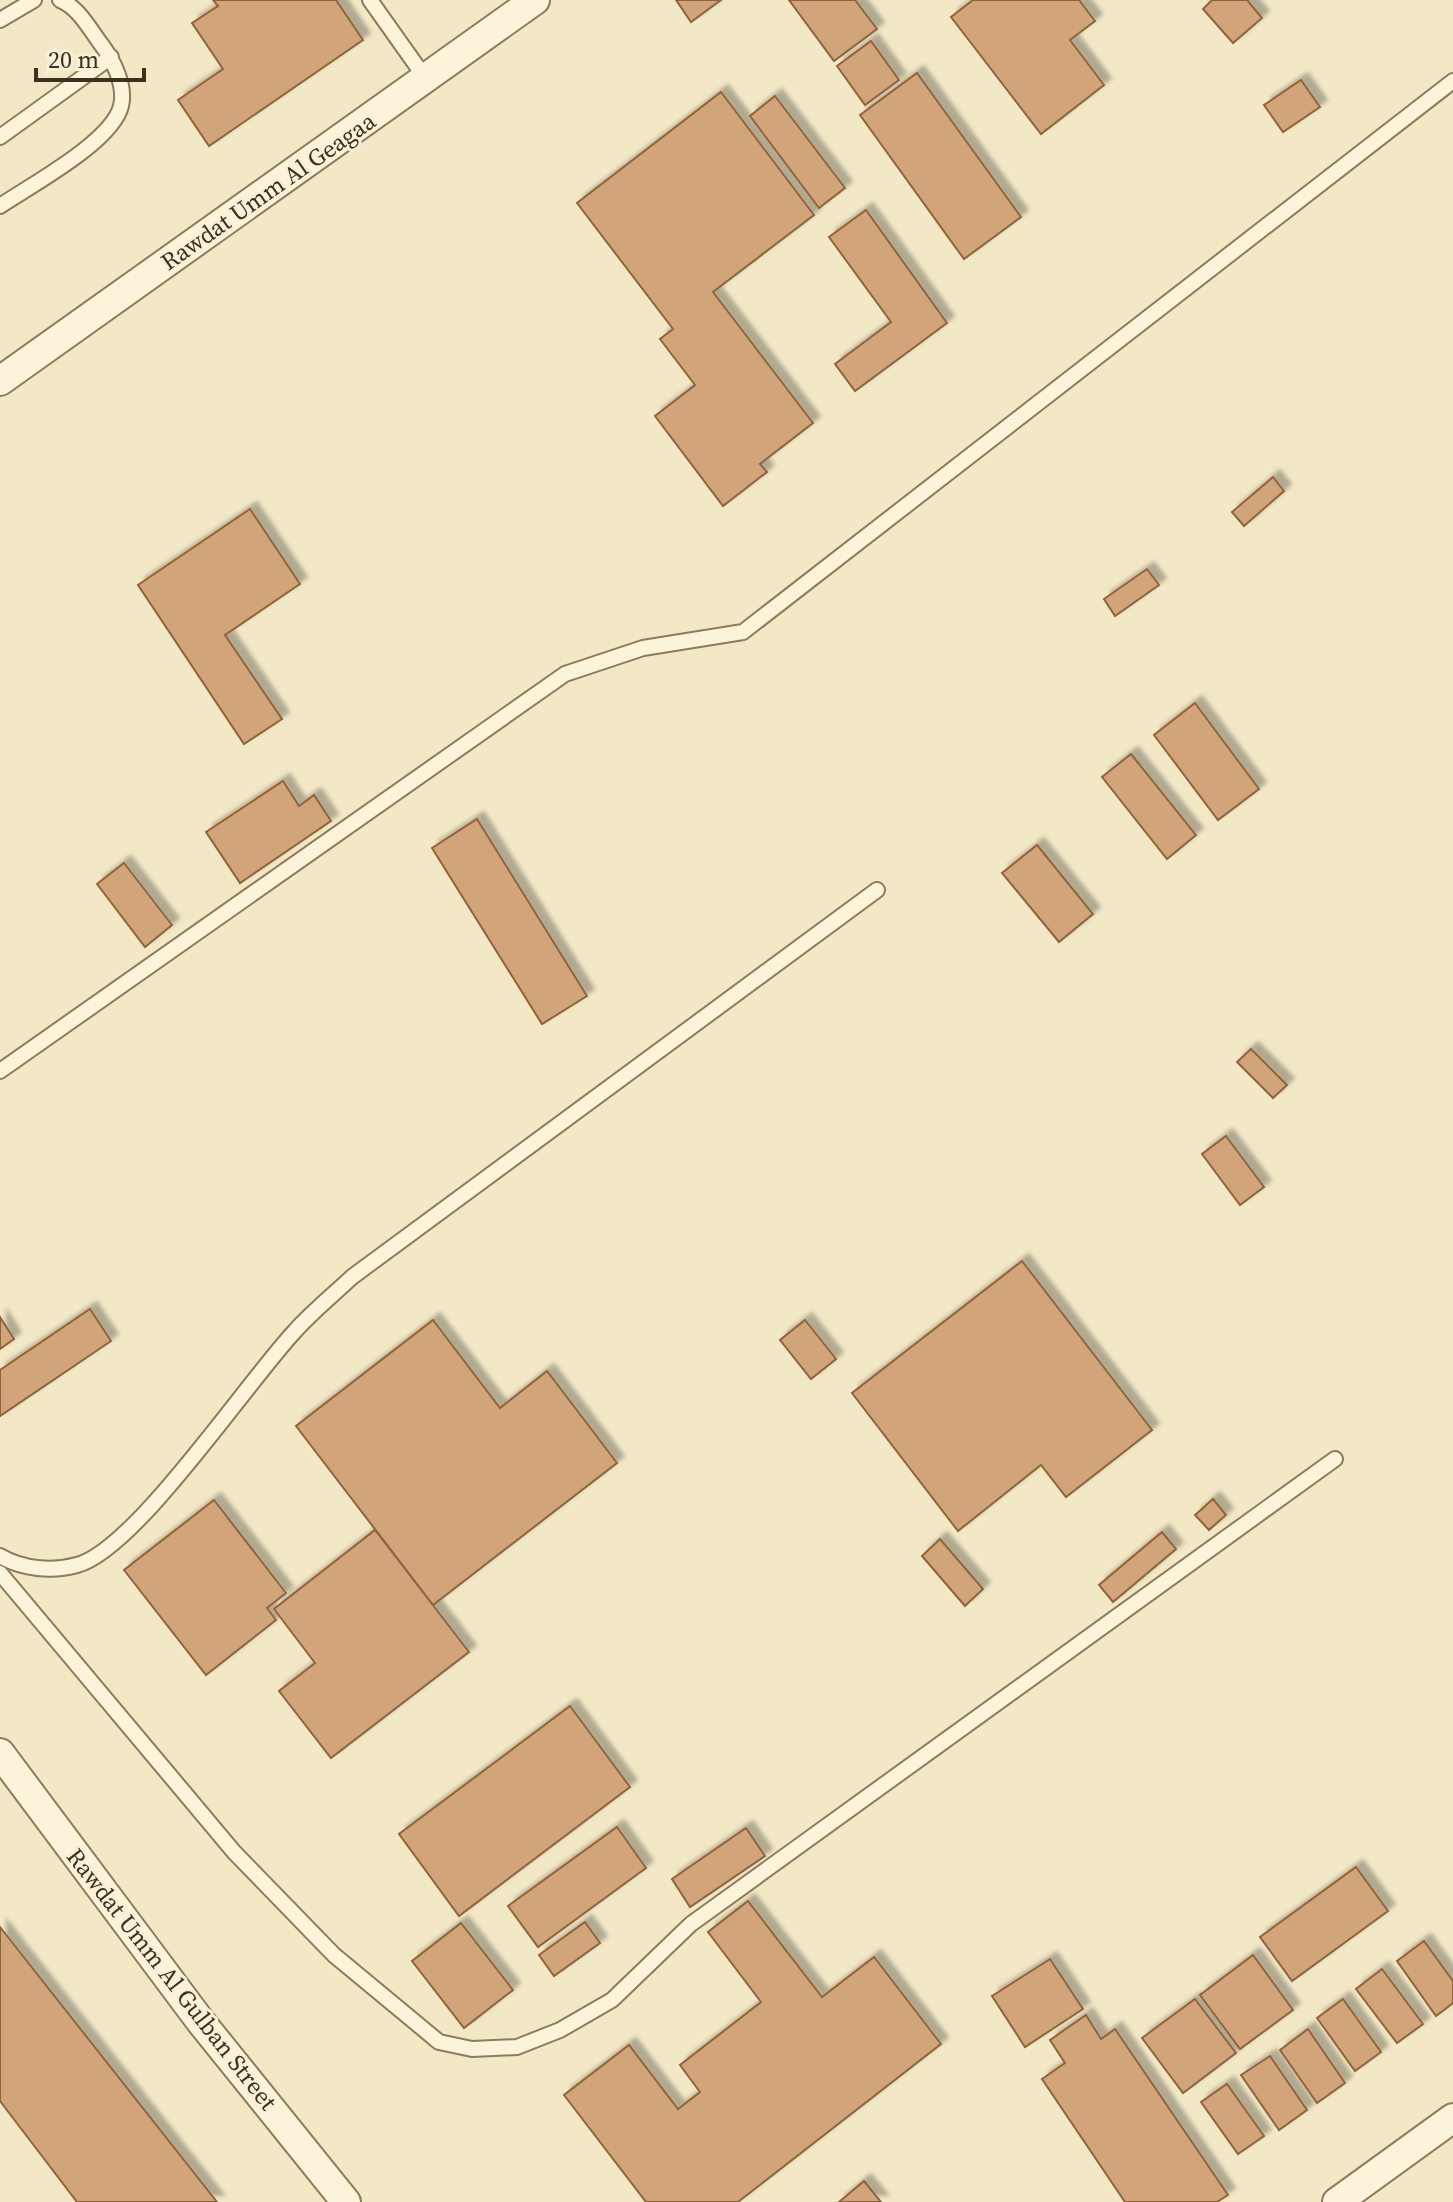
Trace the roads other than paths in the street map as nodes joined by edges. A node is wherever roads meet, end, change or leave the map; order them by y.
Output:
1 (34, 0) edge
2 (60, 0) edge
3 (370, 0) edge
4 (535, 0) edge
5 (0, 20) edge
6 (111, 57) junction
7 (426, 79) junction
8 (1453, 81) edge
9 (0, 137) edge
10 (0, 206) edge
11 (0, 381) edge
12 (877, 890) dead end
13 (0, 1071) edge
14 (1335, 1459) dead end
15 (0, 1556) edge
16 (0, 1573) edge
17 (1, 1757) edge
18 (1453, 2118) edge
19 (346, 2202) edge
20 (1337, 2202) edge

1 - 5 lane
2 - 6 lane
3 - 7 lane
4 - 7 street, Rawdat Umm Al Geagaa
6 - 9 lane
6 - 10 lane
7 - 11 street, Rawdat Umm Al Geagaa
8 - 13 lane
12 - 15 lane
14 - 16 lane
17 - 19 street, Rawdat Umm Al Gulban Street
18 - 20 street

